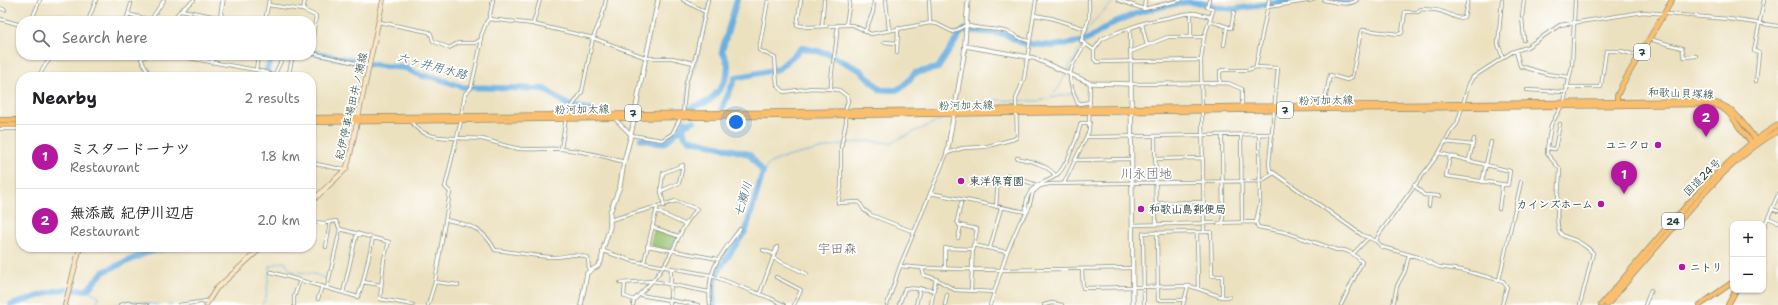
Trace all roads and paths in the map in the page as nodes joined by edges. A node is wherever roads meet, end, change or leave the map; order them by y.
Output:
1 (40, 0) edge
2 (96, 0) edge
3 (164, 0) edge
4 (194, 0) edge
5 (224, 0) edge
6 (268, 0) edge
7 (305, 0) edge
8 (382, 0) edge
9 (493, 0) edge
10 (540, 0) edge
11 (606, 0) edge
12 (658, 0) edge
13 (683, 0) edge
14 (708, 0) edge
15 (768, 0) edge
16 (801, 0) edge
17 (824, 0) edge
18 (850, 0) edge
19 (874, 0) edge
20 (886, 0) edge
21 (929, 0) edge
22 (968, 0) edge
23 (1036, 0) edge
24 (1089, 0) edge
25 (1118, 0) edge
26 (1144, 0) edge
27 (1181, 0) edge
28 (1203, 0) edge
29 (1313, 0) edge
30 (1324, 0) edge
31 (1357, 0) edge
32 (1468, 0) edge
33 (1502, 0) edge
34 (1524, 0) edge
35 (1575, 0) edge
36 (1672, 0) edge
37 (1764, 0) edge
38 (1208, 2) edge
39 (131, 4) dead end
40 (1269, 4) edge
41 (268, 5) junction
42 (0, 8) edge
43 (1144, 9) junction
44 (5, 10) dead end
45 (181, 10) junction
46 (302, 10) junction
47 (705, 12) junction
48 (1234, 12) dead end
49 (1191, 13) junction
50 (1664, 13) junction
51 (128, 14) joint
52 (1034, 15) junction
53 (33, 16) edge
54 (90, 16) edge
55 (134, 16) edge
56 (153, 16) edge
57 (176, 16) edge
58 (207, 16) edge
59 (221, 16) edge
60 (266, 16) edge
61 (315, 16) edge
62 (1212, 17) junction
63 (0, 19) edge
64 (489, 19) junction
65 (1210, 21) junction
66 (379, 22) junction
67 (1575, 22) junction
68 (930, 23) junction
69 (1760, 23) junction
70 (16, 24) edge
71 (533, 24) junction
72 (846, 24) junction
73 (1142, 24) junction
74 (822, 26) junction
75 (1778, 26) edge
76 (1227, 27) junction
77 (837, 28) junction
78 (898, 28) junction
79 (966, 28) junction
80 (1086, 29) junction
81 (1130, 29) junction
82 (889, 30) junction
83 (865, 32) junction
84 (1191, 37) junction
85 (1204, 37) junction
86 (593, 38) junction
87 (1649, 39) junction
88 (480, 40) junction
89 (1524, 40) dead end
90 (884, 42) dead end
91 (1028, 42) junction
92 (1082, 42) junction
93 (897, 43) junction
94 (1147, 45) junction
95 (1224, 45) dead end
96 (965, 46) junction
97 (1094, 50) junction
98 (1516, 51) junction
99 (1130, 52) junction
100 (897, 53) dead end
101 (316, 54) edge
102 (1027, 56) junction
103 (1639, 56) junction
104 (1696, 56) dead end
105 (647, 58) junction
106 (1503, 58) junction
107 (50, 60) edge
108 (142, 60) edge
109 (201, 60) edge
110 (257, 60) edge
111 (282, 60) dead end
112 (291, 60) edge
113 (1201, 60) junction
114 (1130, 61) junction
115 (212, 62) joint
116 (694, 63) junction
117 (370, 64) junction
118 (1256, 67) junction
119 (256, 70) junction
120 (41, 72) edge
121 (148, 72) edge
122 (266, 72) edge
123 (276, 72) edge
124 (289, 72) edge
125 (1067, 73) junction
126 (1569, 77) junction
127 (1756, 81) dead end
128 (1090, 83) junction
129 (1202, 83) junction
130 (1220, 83) junction
131 (1131, 84) junction
132 (1566, 87) junction
133 (831, 88) junction
134 (1527, 90) dead end
135 (1565, 92) junction
136 (1090, 102) junction
137 (1617, 103) junction
138 (1563, 104) junction
139 (1324, 105) junction
140 (1242, 106) junction
141 (1463, 106) junction
142 (1202, 108) junction
143 (1275, 108) junction
144 (1131, 110) junction
145 (1016, 111) junction
146 (1090, 111) junction
147 (954, 112) junction
148 (846, 113) junction
149 (634, 115) junction
150 (682, 115) junction
151 (567, 116) junction
152 (359, 117) junction
153 (316, 118) edge
154 (461, 118) junction
155 (614, 118) junction
156 (0, 120) edge
157 (16, 120) edge
158 (410, 121) junction
159 (316, 122) edge
160 (358, 122) junction
161 (1090, 122) junction
162 (1560, 124) dead end
163 (0, 125) edge
164 (16, 125) edge
165 (1778, 126) edge
166 (0, 129) edge
167 (16, 129) edge
168 (1778, 131) edge
169 (1260, 134) junction
170 (1272, 134) junction
171 (631, 135) junction
172 (1203, 135) junction
173 (1222, 135) junction
174 (1241, 135) junction
175 (1088, 136) junction
176 (1131, 136) junction
177 (1155, 136) junction
178 (457, 139) junction
179 (1474, 139) dead end
180 (1446, 142) junction
181 (1491, 142) dead end
182 (1754, 142) junction
183 (1473, 145) junction
184 (1757, 146) junction
185 (1547, 148) junction
186 (561, 149) junction
187 (947, 153) junction
188 (1439, 153) junction
189 (1450, 156) junction
190 (1017, 158) dead end
191 (1203, 158) junction
192 (1131, 159) junction
193 (1156, 159) junction
194 (1076, 160) junction
195 (1469, 160) junction
196 (624, 162) junction
197 (316, 164) edge
198 (1485, 164) junction
199 (346, 169) junction
200 (1274, 173) junction
201 (1006, 175) dead end
202 (1055, 175) junction
203 (998, 178) dead end
204 (1203, 181) junction
205 (1222, 181) junction
206 (1241, 181) junction
207 (1261, 181) junction
208 (1156, 182) junction
209 (1482, 182) junction
210 (1521, 182) dead end
211 (1064, 183) junction
212 (1132, 183) junction
213 (1037, 185) junction
214 (1414, 185) junction
215 (1502, 185) junction
216 (661, 191) junction
217 (930, 193) junction
218 (1430, 195) junction
219 (1778, 195) edge
220 (1439, 196) dead end
221 (316, 197) edge
222 (1777, 199) edge
223 (1204, 202) junction
224 (961, 203) dead end
225 (1156, 203) junction
226 (664, 206) junction
227 (1429, 206) dead end
228 (996, 207) junction
229 (1001, 208) junction
230 (657, 209) junction
231 (1499, 209) dead end
232 (1772, 209) junction
233 (1778, 211) edge
234 (1026, 212) junction
235 (1768, 218) junction
236 (446, 220) junction
237 (610, 220) junction
238 (316, 222) edge
239 (330, 222) junction
240 (1242, 222) junction
241 (1256, 222) junction
242 (1766, 222) edge
243 (1778, 222) edge
244 (1204, 223) junction
245 (1223, 223) junction
246 (684, 224) junction
247 (1132, 224) junction
248 (1156, 224) junction
249 (961, 225) junction
250 (652, 227) junction
251 (340, 229) junction
252 (740, 229) dead end
253 (914, 232) junction
254 (1157, 232) junction
255 (1197, 232) junction
256 (1204, 232) junction
257 (357, 233) junction
258 (678, 236) junction
259 (373, 238) junction
260 (958, 238) dead end
261 (1368, 238) junction
262 (1376, 241) junction
263 (974, 245) junction
264 (647, 246) junction
265 (326, 247) dead end
266 (777, 247) dead end
267 (990, 248) junction
268 (973, 249) junction
269 (764, 250) dead end
270 (603, 251) junction
271 (672, 251) junction
272 (79, 252) edge
273 (257, 252) edge
274 (1007, 252) junction
275 (774, 254) junction
276 (1353, 254) junction
277 (1409, 255) junction
278 (773, 258) junction
279 (718, 259) junction
280 (644, 262) junction
281 (663, 266) junction
282 (900, 266) junction
283 (671, 268) junction
284 (922, 268) junction
285 (1133, 268) junction
286 (944, 269) junction
287 (972, 269) junction
288 (590, 270) junction
289 (1001, 270) junction
290 (1082, 270) junction
291 (271, 272) dead end
292 (808, 274) dead end
293 (710, 275) junction
294 (776, 277) dead end
295 (300, 280) junction
296 (936, 280) junction
297 (1499, 280) junction
298 (653, 281) junction
299 (363, 282) junction
300 (434, 282) junction
301 (620, 283) dead end
302 (625, 283) junction
303 (381, 284) junction
304 (669, 284) junction
305 (1730, 284) edge
306 (458, 285) dead end
307 (322, 286) junction
308 (1133, 286) junction
309 (1144, 286) junction
310 (1158, 286) junction
311 (1188, 286) junction
312 (327, 288) junction
313 (920, 288) junction
314 (1198, 288) junction
315 (934, 290) junction
316 (1652, 290) dead end
317 (971, 291) junction
318 (709, 292) junction
319 (994, 292) junction
320 (343, 293) junction
321 (1734, 293) edge
322 (640, 294) junction
323 (760, 294) junction
324 (947, 295) dead end
325 (1222, 297) junction
326 (1229, 297) dead end
327 (318, 299) dead end
328 (634, 300) junction
329 (670, 300) junction
330 (1184, 300) junction
331 (207, 303) edge
332 (65, 305) edge
333 (120, 305) edge
334 (147, 305) edge
335 (179, 305) edge
336 (294, 305) edge
337 (413, 305) edge
338 (428, 305) edge
339 (581, 305) edge
340 (633, 305) edge
341 (670, 305) edge
342 (698, 305) edge
343 (710, 305) edge
344 (784, 305) edge
345 (794, 305) edge
346 (887, 305) edge
347 (899, 305) edge
348 (916, 305) edge
349 (931, 305) edge
350 (945, 305) edge
351 (990, 305) edge
352 (1044, 305) edge
353 (1062, 305) edge
354 (1133, 305) edge
355 (1144, 305) edge
356 (1182, 305) edge
357 (1341, 305) edge
358 (1393, 305) edge
359 (1502, 305) edge
360 (1580, 305) edge
361 (1600, 305) edge
362 (1607, 305) edge
363 (1645, 305) edge
364 (1700, 305) edge
365 (1728, 305) edge

1 - 53 street
2 - 54 street
3 - 56 street
4 - 45 street
5 - 59 street
6 - 41 street
7 - 46 street
8 - 66 main road, 紀伊停車場田井ノ瀬線
9 - 64 street
10 - 71 street
11 - 86 street
12 - 105 street
13 - 47 street
14 - 47 street
15 - 133 street
16 - 74 street
17 - 74 street
18 - 72 street
19 - 83 street
20 - 82 street
21 - 68 street
22 - 79 street
23 - 52 street
24 - 80 street
25 - 43 street
26 - 43 street
27 - 43 street
28 - 38 street
29 - 40 street
30 - 31 street
32 - 139 street
33 - 106 street
34 - 89 street
35 - 67 street
36 - 50 main road, 7
37 - 69 street
38 - 62 street
39 - 51 street
40 - 118 street
41 - 46 street
41 - 60 street
42 - 44 street
45 - 57 street
45 - 58 street
46 - 61 street
47 - 116 street
48 - 76 street
49 - 62 street
49 - 73 street
49 - 84 street
50 - 67 street
50 - 69 street
50 - 87 main road, 7
51 - 55 street
52 - 80 street
52 - 91 street
62 - 65 street
63 - 70 street
64 - 71 street
64 - 88 street
65 - 76 street
65 - 85 street
66 - 88 street
66 - 117 main road, 紀伊停車場田井ノ瀬線
67 - 98 street
67 - 126 street
68 - 78 street
68 - 79 street
69 - 75 street
69 - 127 street
71 - 86 street
72 - 77 street
72 - 83 street
73 - 81 street
73 - 94 street
74 - 77 street
76 - 95 street
77 - 133 street
78 - 82 street
78 - 93 street
79 - 91 street
79 - 96 street
80 - 92 street
81 - 97 street
81 - 99 street
82 - 83 street
84 - 85 street
84 - 94 street
85 - 113 street
86 - 105 street
86 - 151 street
87 - 103 main road, 7
87 - 104 street
88 - 154 street
90 - 93 street
91 - 102 street
92 - 97 street
92 - 125 street
93 - 100 street
94 - 99 street
96 - 102 street
96 - 147 street
97 - 114 street
98 - 106 street
98 - 126 street
99 - 114 street
101 - 117 street
102 - 125 street
102 - 145 street
103 - 132 street
103 - 137 main road, 7
105 - 116 street
105 - 149 street
106 - 141 street
107 - 120 street
108 - 121 street
109 - 115 street
110 - 119 street
111 - 123 street
112 - 124 street
113 - 114 street
113 - 129 street
114 - 131 street
115 - 119 street
116 - 150 street
117 - 152 main road, 紀伊停車場田井ノ瀬線
118 - 130 street
118 - 143 street
119 - 122 street
125 - 128 street
125 - 136 street
126 - 132 street
128 - 131 street
128 - 136 street
129 - 130 street
129 - 131 street
129 - 142 street
130 - 140 street
131 - 144 street
132 - 135 street
133 - 148 street
134 - 135 street
135 - 138 street
136 - 146 street
137 - 138 main road, 粉河加太線 / 7
137 - 182 main road, 和歌山貝塚線
138 - 141 main road, 粉河加太線 / 7
138 - 185 street
139 - 141 main road, 粉河加太線 / 7
139 - 143 main road, 粉河加太線 / 7
140 - 142 main road, 粉河加太線 / 7
140 - 143 main road, 粉河加太線 / 7
141 - 143 main road, 粉河加太線 / 7
141 - 180 street
142 - 143 main road, 粉河加太線 / 7
142 - 144 main road, 粉河加太線 / 7
142 - 172 street
143 - 170 street
144 - 146 main road, 粉河加太線 / 7
144 - 176 street
145 - 146 main road, 粉河加太線 / 7
145 - 147 main road, 粉河加太線 / 7
145 - 187 street
146 - 161 street
147 - 148 main road, 粉河加太線 / 7
147 - 187 street
148 - 150 main road, 粉河加太線 / 7
148 - 253 street
149 - 150 main road, 粉河加太線 / 7
149 - 151 main road, 粉河加太線 / 7
149 - 155 main road, 粉河加太線 / 7
149 - 171 street
150 - 171 street
151 - 154 main road, 粉河加太線 / 7
151 - 155 main road, 粉河加太線 / 7
151 - 186 street
152 - 153 main road, 粉河加太線 / 7
152 - 154 main road, 粉河加太線 / 7
152 - 160 main road, 紀伊停車場田井ノ瀬線
154 - 158 main road, 粉河加太線 / 7
154 - 178 street
155 - 171 street
156 - 157 main road
158 - 160 main road, 粉河加太線 / 7
158 - 178 street
159 - 160 main road, 粉河加太線 / 7
160 - 199 main road, 紀伊停車場田井ノ瀬線
161 - 175 street
161 - 202 street
162 - 185 street
163 - 164 main road
165 - 182 main road, 国道24号 / 24
166 - 167 street
168 - 184 main road, 国道24号 / 24
169 - 170 street
169 - 174 street
169 - 207 street
170 - 200 street
171 - 196 street
172 - 173 street
172 - 177 street
172 - 191 street
173 - 174 street
173 - 205 street
174 - 206 street
175 - 176 street
175 - 194 street
176 - 177 street
176 - 192 street
177 - 193 street
178 - 186 street
178 - 236 street
179 - 183 street
180 - 183 street
180 - 188 street
181 - 198 street
182 - 184 main road, 和歌山貝塚線
182 - 361 main road, 国道24号 / 24
183 - 195 street
184 - 362 main road, 国道24号 / 24
185 - 360 street
186 - 196 street
187 - 217 street
188 - 189 street
188 - 214 street
189 - 195 street
189 - 209 street
190 - 202 street
191 - 193 street
191 - 204 street
192 - 194 street
192 - 212 street
193 - 208 street
194 - 211 street
195 - 198 street
196 - 237 street
197 - 199 street
198 - 209 street
198 - 215 street
199 - 221 main road, 紀伊停車場田井ノ瀬線
200 - 207 street
200 - 261 street
201 - 213 street
202 - 213 street
203 - 228 street
204 - 205 street
204 - 208 street
204 - 223 street
205 - 206 street
205 - 245 street
206 - 207 street
206 - 240 street
207 - 241 street
208 - 212 street
208 - 225 street
209 - 215 street
210 - 297 street
211 - 212 street
211 - 234 street
212 - 247 street
213 - 234 street
214 - 218 street
214 - 262 street
215 - 231 street
216 - 216 street
216 - 226 street
217 - 228 street
217 - 253 street
218 - 220 street
218 - 227 street
219 - 222 street
222 - 232 street
223 - 225 street
223 - 244 street
224 - 249 street
225 - 248 street
226 - 230 street
226 - 246 street
228 - 229 street
229 - 234 street
229 - 267 street
230 - 237 street
230 - 246 street
230 - 250 street
232 - 233 street
232 - 235 street
234 - 274 street
235 - 242 street
235 - 243 street
236 - 288 street
236 - 300 street
237 - 270 street
238 - 239 street
239 - 251 street
239 - 265 street
240 - 241 street
240 - 245 street
241 - 276 street
244 - 245 street
244 - 248 street
244 - 256 street
246 - 258 street
247 - 248 street
247 - 285 street
249 - 260 street
249 - 263 street
250 - 258 street
250 - 264 street
251 - 257 street
251 - 312 street
252 - 279 street
253 - 282 street
254 - 255 street
254 - 309 street
254 - 310 street
255 - 256 street
255 - 314 street
256 - 325 street
257 - 259 street
257 - 320 street
258 - 271 street
259 - 299 street
259 - 303 street
261 - 262 street
261 - 276 street
262 - 277 street
263 - 267 street
263 - 268 street
264 - 271 street
264 - 280 street
266 - 275 street
267 - 274 street
268 - 286 street
268 - 287 street
269 - 275 street
270 - 280 street
270 - 288 street
271 - 279 street
271 - 281 street
272 - 332 main road
273 - 331 main road
274 - 289 street
275 - 278 street
276 - 357 street
277 - 297 street
277 - 358 street
278 - 292 street
278 - 323 street
279 - 293 street
280 - 281 street
281 - 283 street
281 - 298 street
282 - 284 street
282 - 346 street
283 - 293 street
283 - 304 street
284 - 286 street
284 - 296 street
285 - 290 street
285 - 308 street
286 - 287 street
287 - 289 street
287 - 317 street
288 - 339 street
289 - 290 street
289 - 319 street
290 - 308 street
291 - 295 street
293 - 318 street
293 - 323 street
294 - 345 street
295 - 307 street
295 - 336 street
296 - 315 street
296 - 317 street
297 - 359 street
298 - 302 street
298 - 304 street
298 - 322 street
299 - 303 street
299 - 320 street
300 - 306 street
300 - 338 street
301 - 302 street
302 - 328 street
303 - 337 street
304 - 318 street
304 - 329 street
305 - 364 main road
307 - 312 street
307 - 327 street
308 - 309 street
308 - 354 street
309 - 310 street
309 - 355 street
310 - 311 street
310 - 330 street
311 - 314 street
311 - 330 street
312 - 320 street
313 - 315 street
313 - 347 street
313 - 348 street
314 - 325 street
315 - 349 street
316 - 363 street
317 - 319 street
318 - 343 street
319 - 351 street
321 - 365 main road
322 - 328 street
322 - 329 street
323 - 344 street
324 - 350 street
325 - 326 street
328 - 340 street
329 - 341 street
329 - 342 street
330 - 356 street
331 - 335 street
333 - 334 street
352 - 353 street

